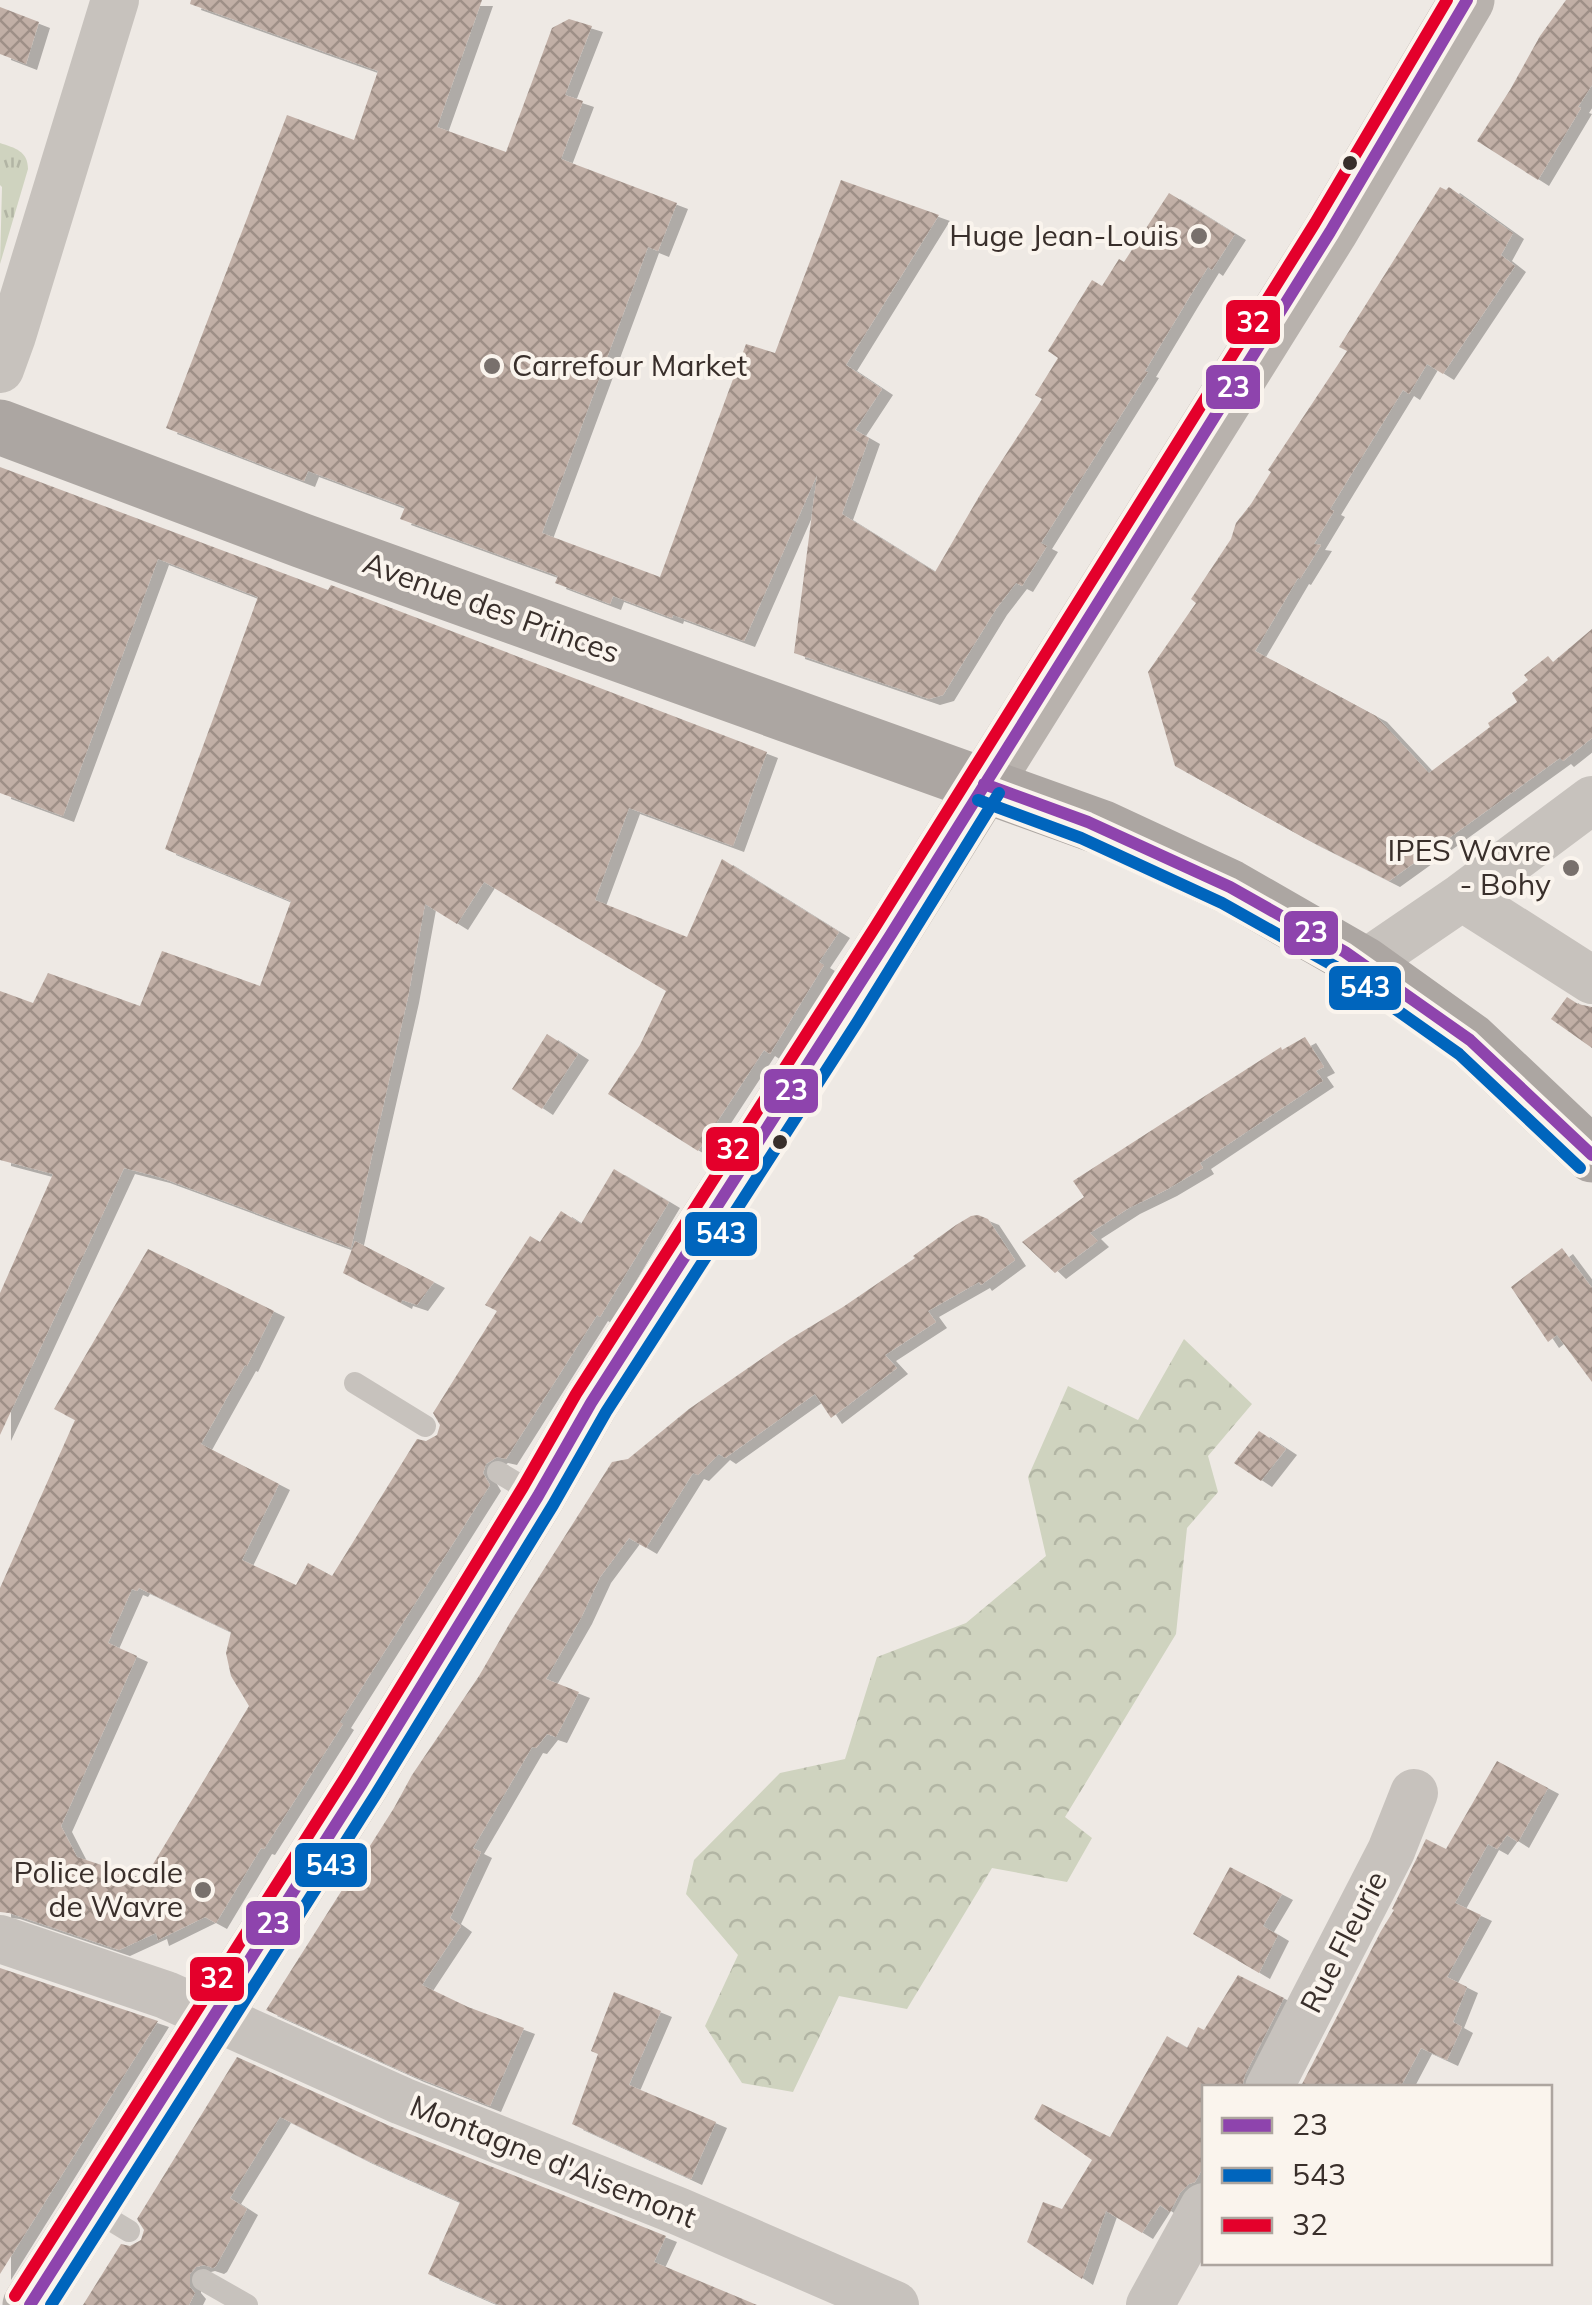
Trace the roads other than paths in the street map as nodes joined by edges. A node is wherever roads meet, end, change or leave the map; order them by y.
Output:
1 (115, 0) edge
2 (1466, 0) edge
3 (0, 369) edge
4 (0, 427) edge
5 (984, 784) junction
6 (1590, 804) edge
7 (1462, 897) junction
8 (1364, 964) junction
9 (1592, 980) edge
10 (1592, 1155) edge
11 (355, 1383) dead end
12 (425, 1426) dead end
13 (1414, 1794) dead end
14 (0, 1939) edge
15 (213, 2016) junction
16 (1270, 2085) edge
17 (1202, 2211) edge
18 (203, 2280) dead end
19 (39, 2302) edge
20 (247, 2305) edge
21 (894, 2305) edge
22 (1150, 2305) edge

1 - 3 street
2 - 5 main road
4 - 5 main road, Avenue des Princes
5 - 8 main road, Avenue des Princes
5 - 15 main road
6 - 7 street
7 - 8 street
7 - 9 street
8 - 10 main road, Avenue des Princes
11 - 12 lane
13 - 16 street, Rue Fleurie
14 - 15 street, Montagne d'Aisemont
15 - 19 main road
15 - 21 street, Montagne d'Aisemont
17 - 22 street
18 - 20 lane

